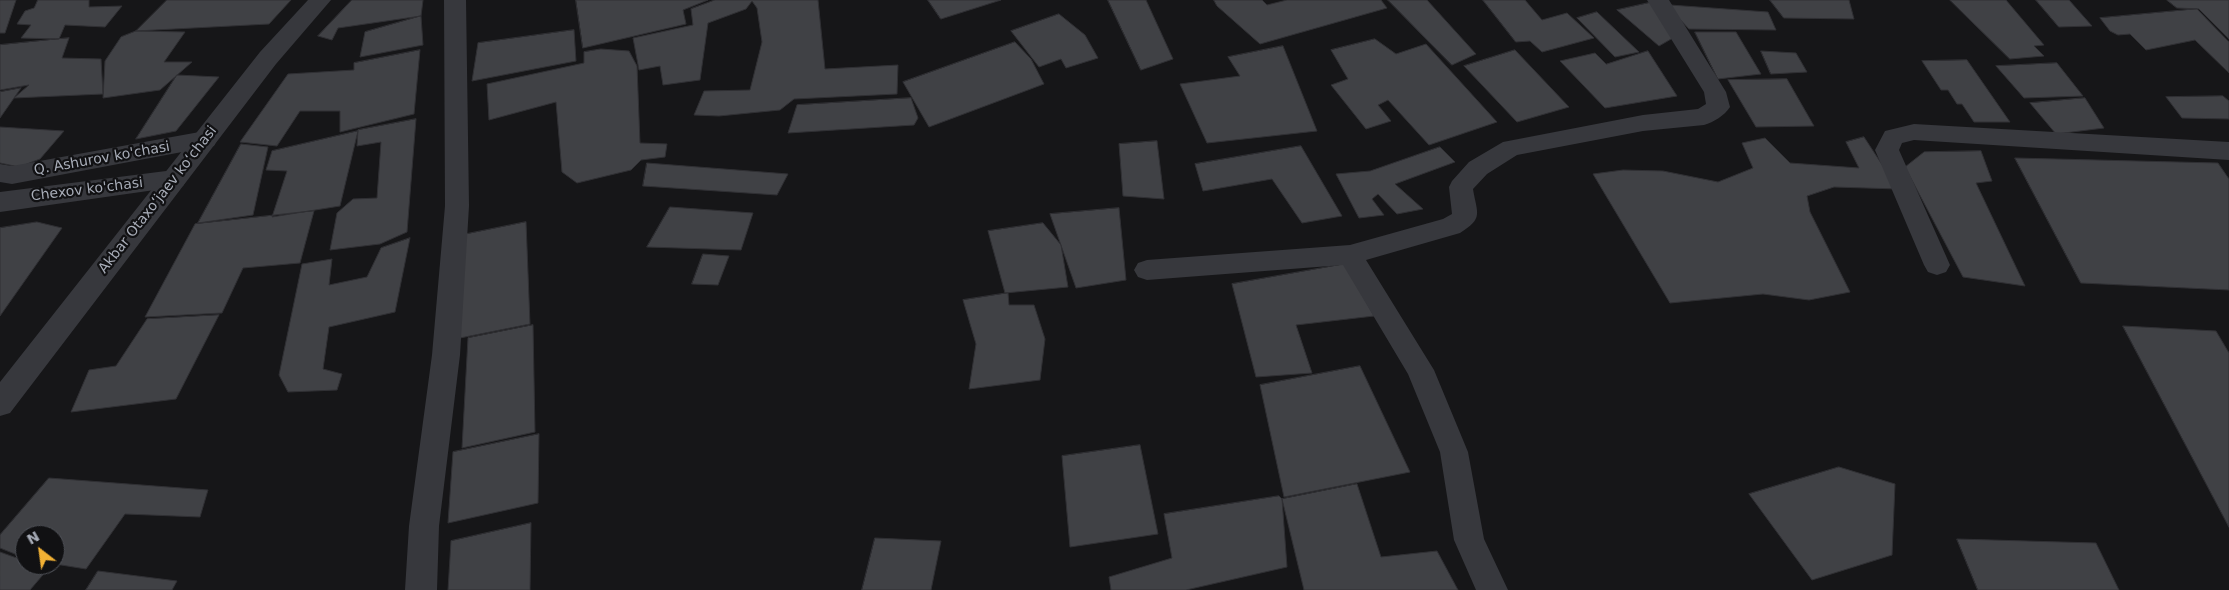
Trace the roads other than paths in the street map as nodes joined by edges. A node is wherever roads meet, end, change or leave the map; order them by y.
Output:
1 (320, 0) edge
2 (455, 0) edge
3 (1658, 0) edge
4 (205, 140) junction
5 (2229, 151) edge
6 (0, 173) edge
7 (174, 179) junction
8 (0, 202) edge
9 (1350, 255) junction
10 (1937, 265) dead end
11 (1147, 270) dead end
12 (0, 404) edge
13 (421, 590) edge
14 (1492, 590) edge

1 - 4 street, Akbar Otaxo‘jaev ko‘chasi
2 - 13 lane
3 - 9 lane
4 - 6 street, Q. Ashurov ko'chasi
4 - 7 street, Akbar Otaxo‘jaev ko‘chasi
5 - 10 lane
7 - 8 street, Chexov ko'chasi
7 - 12 street, Akbar Otaxo‘jaev ko‘chasi
9 - 11 lane
9 - 14 lane

